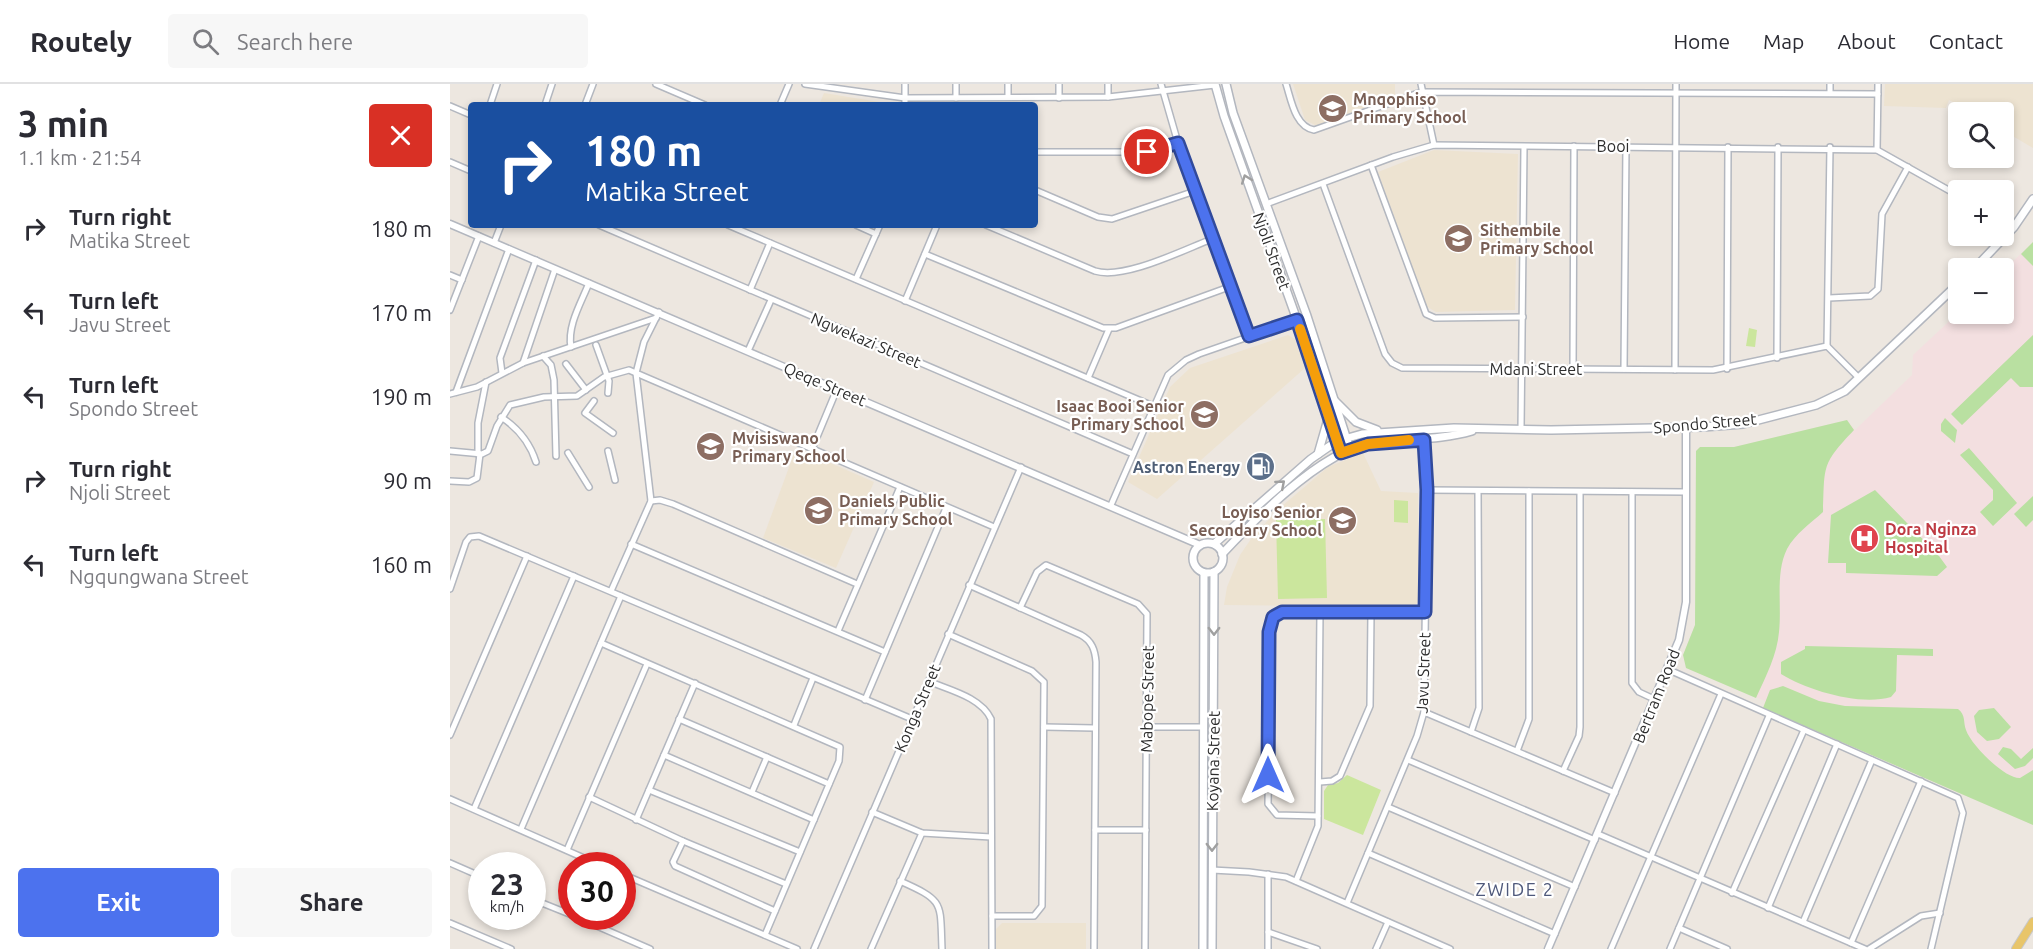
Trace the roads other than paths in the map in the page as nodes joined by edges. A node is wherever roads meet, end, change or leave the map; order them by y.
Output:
1 (497, 84) edge
2 (552, 84) edge
3 (593, 84) edge
4 (656, 84) edge
5 (789, 84) edge
6 (805, 84) edge
7 (905, 84) edge
8 (956, 84) edge
9 (1008, 84) edge
10 (1059, 84) edge
11 (1108, 84) edge
12 (1161, 84) edge
13 (1226, 84) edge
14 (1286, 84) edge
15 (1421, 84) edge
16 (1524, 84) edge
17 (1575, 84) edge
18 (1626, 84) edge
19 (1676, 84) edge
20 (1728, 84) edge
21 (1779, 84) edge
22 (1830, 84) edge
23 (1878, 84) edge
24 (1215, 85) edge
25 (1473, 87) edge
26 (1162, 92) junction
27 (1421, 92) junction
28 (1524, 92) junction
29 (1575, 93) junction
30 (1626, 93) junction
31 (1676, 93) junction
32 (1728, 93) junction
33 (1779, 93) junction
34 (1830, 93) junction
35 (1878, 94) junction
36 (1108, 97) junction
37 (956, 98) junction
38 (1008, 98) junction
39 (1059, 98) junction
40 (491, 102) edge
41 (546, 102) edge
42 (586, 102) edge
43 (698, 102) edge
44 (781, 102) edge
45 (905, 102) edge
46 (450, 106) edge
47 (468, 114) edge
48 (1178, 143) junction
49 (1434, 145) junction
50 (1574, 146) junction
51 (1626, 146) junction
52 (1677, 146) junction
53 (1524, 147) junction
54 (1728, 147) junction
55 (1778, 147) junction
56 (1830, 147) junction
57 (1877, 150) junction
58 (1038, 152) edge
59 (450, 162) edge
60 (1371, 165) junction
61 (1908, 167) junction
62 (468, 170) edge
63 (1323, 184) junction
64 (1948, 190) edge
65 (1038, 191) edge
66 (1195, 191) junction
67 (2033, 199) edge
68 (1266, 204) junction
69 (450, 224) edge
70 (2014, 227) edge
71 (500, 228) edge
72 (606, 228) edge
73 (735, 228) edge
74 (863, 228) edge
75 (879, 228) edge
76 (937, 228) edge
77 (993, 228) edge
78 (876, 234) junction
79 (479, 236) junction
80 (1212, 239) junction
81 (494, 243) junction
82 (770, 243) junction
83 (1996, 246) edge
84 (509, 249) junction
85 (925, 254) junction
86 (1985, 258) edge
87 (536, 260) junction
88 (555, 269) junction
89 (450, 275) edge
90 (856, 279) junction
91 (462, 280) junction
92 (589, 283) junction
93 (1230, 287) junction
94 (750, 290) junction
95 (1948, 294) edge
96 (1828, 298) junction
97 (771, 300) junction
98 (905, 301) junction
99 (450, 310) edge
100 (657, 315) junction
101 (1523, 317) junction
102 (1297, 320) junction
103 (1109, 329) junction
104 (1249, 336) junction
105 (596, 345) dead end
106 (1827, 346) junction
107 (571, 347) junction
108 (748, 351) junction
109 (543, 356) junction
110 (1777, 358) junction
111 (523, 363) junction
112 (566, 364) dead end
113 (1523, 369) junction
114 (1573, 369) junction
115 (1624, 369) junction
116 (1727, 369) junction
117 (1675, 370) junction
118 (502, 373) junction
119 (636, 373) junction
120 (607, 376) junction
121 (1088, 378) junction
122 (1859, 378) junction
123 (486, 382) junction
124 (837, 389) junction
125 (586, 390) junction
126 (453, 393) edge
127 (608, 393) dead end
128 (553, 397) junction
129 (1334, 399) junction
130 (594, 401) dead end
131 (1153, 405) junction
132 (1329, 416) junction
133 (501, 417) junction
134 (1686, 427) junction
135 (1424, 429) junction
136 (1521, 429) junction
137 (1379, 430) junction
138 (1474, 430) junction
139 (613, 434) dead end
140 (1346, 438) junction
141 (1424, 440) junction
142 (1337, 441) junction
143 (812, 449) junction
144 (1350, 449) junction
145 (450, 451) edge
146 (608, 451) dead end
147 (568, 453) dead end
148 (1341, 453) junction
149 (479, 454) junction
150 (1133, 454) junction
151 (1318, 454) junction
152 (556, 456) dead end
153 (536, 462) dead end
154 (1021, 467) junction
155 (615, 480) dead end
156 (450, 481) edge
157 (589, 487) dead end
158 (900, 487) junction
159 (1427, 490) junction
160 (1529, 491) junction
161 (1478, 492) junction
162 (1580, 492) junction
163 (1632, 492) junction
164 (1686, 492) junction
165 (651, 501) junction
166 (1111, 505) junction
167 (946, 508) junction
168 (994, 527) junction
169 (631, 544) junction
170 (1214, 544) junction
171 (1200, 545) junction
172 (1222, 554) junction
173 (527, 556) junction
174 (453, 572) edge
175 (1214, 572) junction
176 (1204, 573) junction
177 (574, 576) junction
178 (857, 584) junction
179 (969, 585) junction
180 (450, 589) edge
181 (611, 591) junction
182 (621, 596) junction
183 (1020, 608) junction
184 (1320, 612) junction
185 (1425, 612) junction
186 (1371, 613) junction
187 (838, 631) junction
188 (948, 634) junction
189 (601, 643) junction
190 (885, 652) junction
191 (647, 664) junction
192 (1667, 669) junction
193 (813, 678) junction
194 (928, 681) junction
195 (695, 683) junction
196 (1721, 694) junction
197 (1654, 699) junction
198 (865, 700) junction
199 (1424, 712) junction
200 (1770, 716) junction
201 (679, 719) junction
202 (912, 719) junction
203 (794, 725) junction
204 (1044, 727) junction
205 (1146, 727) junction
206 (1204, 727) junction
207 (1094, 728) junction
208 (1804, 730) junction
209 (1471, 732) junction
210 (450, 735) edge
211 (1837, 744) junction
212 (1517, 751) junction
213 (664, 755) junction
214 (766, 757) junction
215 (1408, 760) junction
216 (1872, 760) junction
217 (1563, 771) junction
218 (1921, 781) junction
219 (1320, 782) junction
220 (829, 784) junction
221 (649, 790) junction
222 (752, 792) junction
223 (1616, 793) junction
224 (589, 797) junction
225 (450, 799) edge
226 (1388, 807) junction
227 (474, 809) junction
228 (872, 812) junction
229 (1318, 816) junction
230 (636, 820) junction
231 (814, 820) junction
232 (521, 829) junction
233 (1095, 830) junction
234 (1146, 830) junction
235 (922, 833) junction
236 (991, 837) junction
237 (1597, 837) junction
238 (683, 841) junction
239 (567, 850) junction
240 (571, 852) edge
241 (800, 852) junction
242 (1368, 854) junction
243 (1650, 857) junction
244 (450, 863) edge
245 (1212, 870) junction
246 (468, 871) edge
247 (1268, 874) junction
248 (1700, 878) junction
249 (636, 880) edge
250 (1296, 881) junction
251 (900, 882) junction
252 (786, 884) junction
253 (1575, 887) junction
254 (1732, 893) junction
255 (1347, 903) junction
256 (1768, 908) junction
257 (775, 910) junction
258 (1940, 913) junction
259 (992, 916) junction
260 (1388, 922) junction
261 (1803, 922) junction
262 (2033, 922) edge
263 (450, 923) edge
264 (1679, 928) junction
265 (609, 930) edge
266 (1268, 932) junction
267 (1555, 934) junction
268 (765, 935) junction
269 (634, 942) junction
270 (1434, 942) junction
271 (1851, 943) junction
272 (511, 949) edge
273 (631, 949) edge
274 (650, 949) edge
275 (797, 949) edge
276 (814, 949) edge
277 (871, 949) edge
278 (942, 949) edge
279 (992, 949) edge
280 (1094, 949) edge
281 (1145, 949) edge
282 (1203, 949) edge
283 (1212, 949) edge
284 (1268, 949) edge
285 (1317, 949) edge
286 (1376, 949) edge
287 (1432, 949) edge
288 (1450, 949) edge
289 (1548, 949) edge
290 (1611, 949) edge
291 (1670, 949) edge
292 (1727, 949) edge
293 (1867, 949) edge
294 (1931, 949) edge
295 (2016, 949) edge

1 - 40 street
2 - 41 street
3 - 42 street
4 - 43 street
5 - 44 street
6 - 45 street
7 - 45 street
8 - 37 street
9 - 38 street
10 - 39 street
11 - 36 street
12 - 26 street
13 - 68 main road, Njoli Street
14 - 27 street
15 - 27 street
16 - 28 street
17 - 29 street
18 - 30 street
19 - 31 street
20 - 32 street
21 - 33 street
22 - 34 street
23 - 35 street
24 - 26 street
102 -> 24 main road, Njoli Street
25 - 27 street
25 - 28 street
26 - 36 street
26 - 48 street
27 - 49 street
28 - 29 street
29 - 30 street
30 - 31 street
31 - 32 street
31 - 52 street
32 - 33 street
33 - 34 street
34 - 35 street
35 - 57 street
36 - 39 street
37 - 38 street
37 - 45 street
38 - 39 street
46 - 47 street
48 - 58 street
48 - 66 street
49 - 53 street, Booi
49 - 60 street, Booi
50 - 51 street, Booi
50 - 53 street, Booi
50 - 114 street
51 - 52 street, Booi
51 - 115 street
52 - 54 street, Booi
52 - 117 street
53 - 101 street
54 - 55 street, Booi
54 - 116 street
55 - 56 street, Booi
55 - 110 street
56 - 57 street, Booi
56 - 96 street
57 - 61 street, Booi
59 - 62 street
60 - 63 street, Booi
60 - 101 street
61 - 64 street, Booi
61 - 96 street
63 - 68 street, Booi
63 - 113 street, Mdani Street
65 - 66 street
66 - 80 street
67 - 70 main road
68 - 129 main road, Njoli Street
69 - 79 street, Qeqe Street
71 - 81 street
72 - 94 street, Ngwekazi Street
73 - 82 street
74 - 78 street
75 - 78 street
76 - 85 street
77 - 80 street
78 - 90 street
79 - 81 street, Qeqe Street
79 - 91 street
80 - 93 street
81 - 84 street, Qeqe Street
82 - 90 street
82 - 94 street
83 - 86 main road
84 - 87 street, Qeqe Street
84 - 126 street
85 - 98 street
85 - 103 street
87 - 88 street, Qeqe Street
87 - 118 street
88 - 92 street, Qeqe Street
88 - 111 street
89 - 91 street
90 - 98 street
91 - 99 street
92 - 100 street, Qeqe Street
92 - 107 street
93 - 103 street
93 - 104 street
94 - 97 street, Ngwekazi Street
95 - 122 main road, Spondo Street
96 - 106 street
97 - 108 street
97 - 150 street, Ngwekazi Street
98 - 121 street
100 - 107 street
100 - 108 street, Qeqe Street
100 - 119 street
101 - 113 street
102 - 104 street
102 - 132 main road, Njoli Street
103 - 121 street
104 - 131 street
105 - 120 street
106 - 110 street, Mdani Street
106 - 122 street
107 - 109 street
108 - 124 street, Qeqe Street
109 - 111 street
109 - 128 street
110 - 116 street, Mdani Street
111 - 118 street
112 - 125 street
113 - 114 street, Mdani Street
113 - 136 street
114 - 115 street, Mdani Street
115 - 117 street, Mdani Street
116 - 117 street, Mdani Street
118 - 123 street
119 - 120 street
119 - 143 street
119 - 165 street
120 - 125 street
120 - 127 street
121 - 131 street
122 - 134 main road, Spondo Street
123 - 126 street
123 - 149 street
124 - 143 street
124 - 154 street, Qeqe Street
125 - 128 street
128 - 133 street
128 - 152 street
129 - 137 main road
129 - 140 main road, Njoli Street
130 - 139 street
131 - 150 street
132 - 142 main road, Njoli Street
132 - 151 main road
133 - 149 street
133 - 153 street
134 - 136 main road, Spondo Street
134 - 164 street, Bertram Road
135 - 137 main road, Spondo Street
135 - 138 main road, Spondo Street
135 - 141 street, Javu Street
136 - 138 main road, Spondo Street
137 - 140 main road, Spondo Street
138 - 141 main road, Spondo Street
140 - 142 main road, Spondo Street
140 - 144 main road, Njoli Street
141 - 144 main road, Spondo Street
141 - 159 street, Javu Street
142 - 148 main road, Njoli Street
142 - 151 main road, Spondo Street
143 - 158 street
144 - 148 main road, Spondo Street
145 - 149 street
146 - 155 street
147 - 157 street
148 - 172 main road, Spondo Street
149 - 156 street
150 - 166 street
170 -> 151 main road, Spondo Street
154 - 166 street, Qeqe Street
154 - 168 street, Konga Street
158 - 167 street
158 - 178 street
159 - 161 street
159 - 185 street, Javu Street
160 - 161 street
160 - 162 street
160 - 212 street
161 - 209 street
162 - 163 street
162 - 217 street
163 - 164 street
163 - 197 street
164 - 192 street, Bertram Road
165 - 169 street
165 - 178 street
166 - 171 street, Qeqe Street
167 - 168 street
167 - 190 street
168 - 179 street, Konga Street
169 - 181 street
169 - 187 street
170 - 171 main road
170 - 172 main road
171 - 176 main road
172 - 175 main road
173 - 174 street
173 - 177 street
173 - 210 street
174 - 180 street
175 - 176 main road
175 -> 245 main road, Koyana Street
176 - 206 main road, Koyana Street
177 - 181 street
177 - 227 street
178 - 187 street
179 - 183 street
179 - 188 street, Konga Street
181 - 182 street
182 - 189 street
182 - 193 street
183 - 205 street, Mabope Street
183 - 207 street
184 - 186 street
184 - 219 street
184 - 229 street
185 - 186 street
185 - 199 street, Javu Street
186 - 219 street
187 - 190 street
188 - 194 street, Konga Street
188 - 204 street
189 - 191 street
189 - 232 street
190 - 198 street
191 - 195 street
191 - 224 street
192 - 196 street
192 - 197 street, Bertram Road
193 - 198 street
193 - 203 street
194 - 202 street, Konga Street
194 - 236 street
195 - 201 street
195 - 203 street
196 - 200 street
196 - 243 street
197 - 223 street, Bertram Road
198 - 202 street
199 - 209 street
199 - 215 street, Javu Street
200 - 208 street
200 - 248 street
201 - 213 street
201 - 214 street
202 - 228 street, Konga Street
203 - 220 street
204 - 207 street
204 - 259 street
205 - 206 street
205 - 234 street, Mabope Street
206 - 282 main road, Koyana Street
207 - 233 street
208 - 211 street
208 - 254 street
209 - 212 street
211 - 216 street
211 - 256 street
212 - 217 street
213 - 221 street
213 - 222 street
214 - 220 street
214 - 222 street
215 - 226 street, Javu Street
215 - 237 street
216 - 218 street
216 - 261 street
217 - 223 street
218 - 258 street
218 - 271 street
219 - 229 street
220 - 231 street
221 - 230 street
221 - 241 street
222 - 231 street
223 - 237 street, Bertram Road
224 - 230 street
224 - 239 street
225 - 227 street
226 - 242 street, Javu Street
226 - 253 street
227 - 232 street
228 - 235 street
228 - 276 street, Konga Street
229 - 250 street
230 - 238 street
231 - 241 street
232 - 239 street
233 - 234 street
233 - 280 street
234 - 281 street, Mabope Street
235 - 236 street
235 - 251 street
236 - 259 street
237 - 243 street
237 - 253 street, Bertram Road
238 - 252 street
238 - 257 street
239 - 240 street
241 - 252 street
242 - 255 street, Javu Street
242 - 267 street
243 - 248 street
243 - 290 street
244 - 246 street
245 - 247 street
245 - 283 main road, Koyana Street
247 - 250 street
247 - 266 street
248 - 254 street
248 - 264 street
249 - 268 street
250 - 255 street
251 - 277 street
251 - 278 street
252 - 257 street
253 - 267 street, Bertram Road
254 - 256 street
255 - 260 street
256 - 261 street
257 - 268 street
258 - 293 street
258 - 294 street
259 - 279 street
260 - 270 street
260 - 286 street
261 - 271 street
262 - 295 main road
263 - 272 street
264 - 291 street
264 - 292 street
265 - 269 street
266 - 284 street
266 - 285 street
267 - 289 street, Bertram Road
268 - 275 street
269 - 273 street
269 - 274 street
270 - 287 street
270 - 288 street
271 - 293 street

